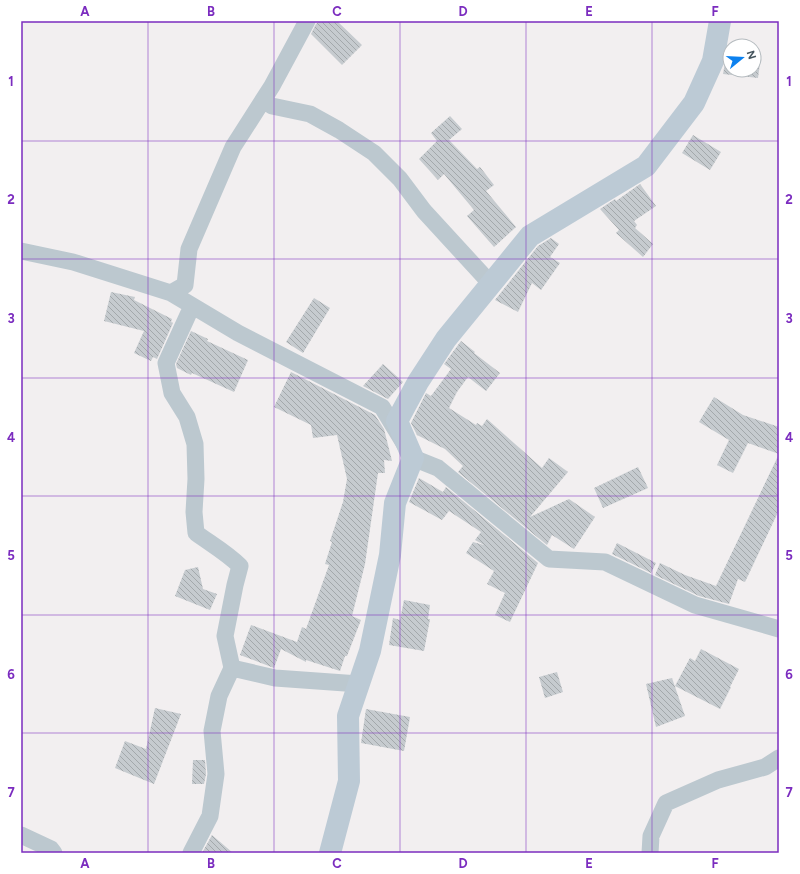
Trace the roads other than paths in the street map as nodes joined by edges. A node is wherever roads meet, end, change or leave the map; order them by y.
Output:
1 (307, 21) edge
2 (720, 21) edge
3 (263, 100) junction
4 (21, 251) edge
5 (491, 284) junction
6 (171, 293) junction
7 (192, 306) junction
8 (413, 458) junction
9 (779, 629) edge
10 (232, 668) junction
11 (359, 684) junction
12 (779, 758) edge
13 (21, 835) edge
14 (54, 853) edge
15 (191, 853) edge
16 (330, 853) edge
17 (650, 853) edge

1 - 3 street
2 - 5 street
3 - 5 street
3 - 6 street
4 - 6 street
5 - 8 street
6 - 7 street
7 - 8 street
7 - 10 street
8 - 9 street
8 - 11 street
10 - 11 street
10 - 15 street
11 - 16 street
12 - 17 street
13 - 14 street

